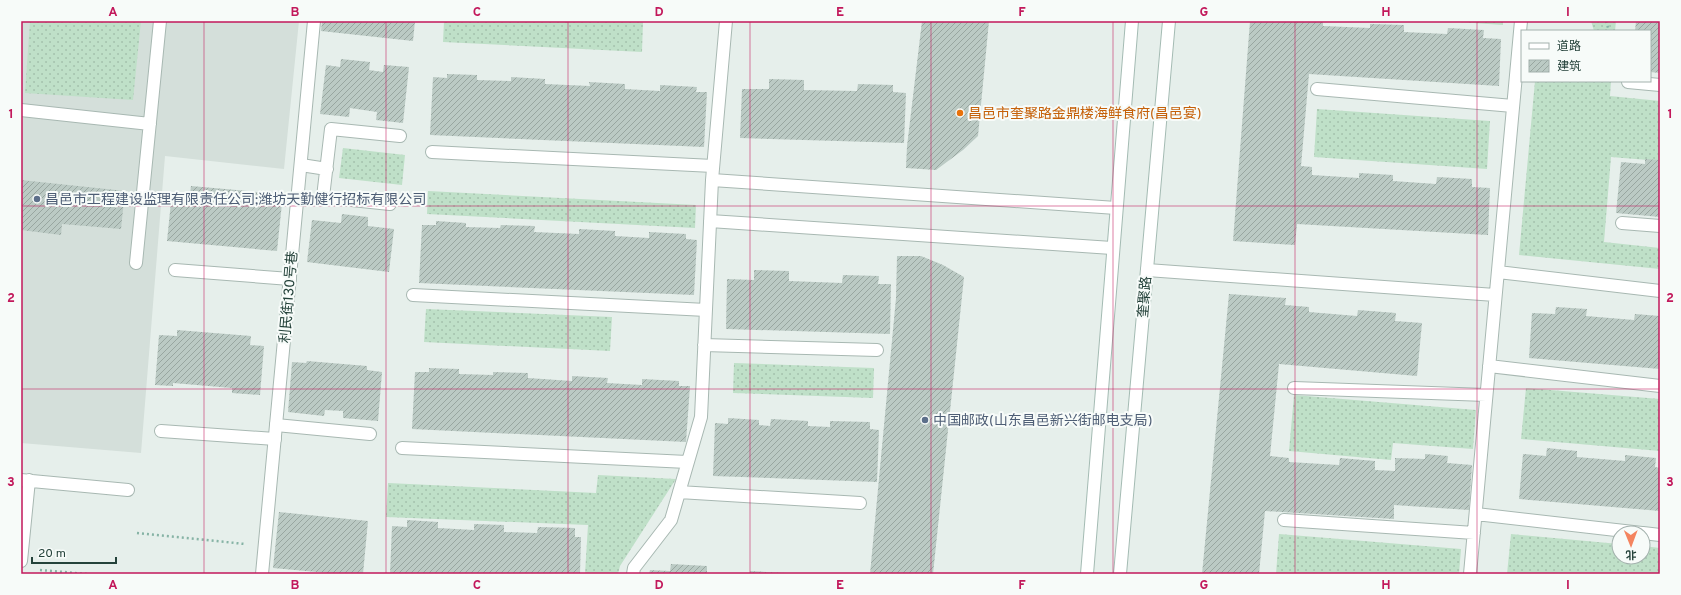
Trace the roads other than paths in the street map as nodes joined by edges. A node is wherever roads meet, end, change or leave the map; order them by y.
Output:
1 (160, 21) edge
2 (314, 21) edge
3 (726, 21) edge
4 (1132, 21) edge
5 (1169, 21) edge
6 (1521, 21) edge
7 (1628, 82) dead end
8 (1660, 85) edge
9 (1317, 89) dead end
10 (1513, 106) junction
11 (21, 110) edge
12 (150, 124) junction
13 (400, 136) dead end
14 (432, 152) dead end
15 (301, 165) junction
16 (713, 166) junction
17 (327, 169) junction
18 (712, 180) junction
19 (390, 204) dead end
20 (1116, 208) junction
21 (710, 221) junction
22 (1622, 223) dead end
23 (1660, 226) edge
24 (1112, 248) junction
25 (136, 263) dead end
26 (175, 270) dead end
27 (1147, 270) junction
28 (1498, 272) junction
29 (290, 279) junction
30 (1660, 291) edge
31 (413, 295) dead end
32 (1495, 296) junction
33 (706, 310) junction
34 (704, 345) junction
35 (877, 350) dead end
36 (1489, 366) junction
37 (1660, 386) edge
38 (1294, 388) dead end
39 (1486, 395) junction
40 (276, 425) junction
41 (161, 431) dead end
42 (370, 434) dead end
43 (275, 439) junction
44 (402, 448) dead end
45 (688, 462) junction
46 (25, 480) edge
47 (128, 490) dead end
48 (679, 492) junction
49 (860, 503) dead end
50 (1476, 514) junction
51 (1284, 520) dead end
52 (1611, 529) edge
53 (1474, 533) junction
54 (21, 561) edge
55 (262, 574) edge
56 (633, 574) edge
57 (1088, 574) edge
58 (1120, 574) edge
59 (1470, 574) edge

1 - 12 main road
2 - 15 main road, 利民街130号巷
3 - 16 main road
4 - 20 main road
5 - 27 main road, 奎聚路
6 - 10 main road
7 - 8 main road
9 - 10 main road
10 - 28 main road
11 - 12 main road
12 - 25 main road
13 - 17 main road
14 - 16 main road
15 - 17 main road
15 - 29 main road, 利民街130号巷
16 - 18 main road
17 - 19 main road
18 - 20 main road
18 - 21 main road
20 - 24 main road
21 - 24 main road
21 - 33 main road
22 - 23 main road
24 - 57 main road
26 - 29 main road
27 - 32 main road
27 - 58 main road, 奎聚路
28 - 30 main road
28 - 32 main road
29 - 40 main road, 利民街130号巷
31 - 33 main road
32 - 36 main road
33 - 34 main road
34 - 35 main road
34 - 45 main road
36 - 37 main road
36 - 39 main road
38 - 39 main road
39 - 50 main road
40 - 42 main road
40 - 43 main road, 利民街130号巷
41 - 43 main road
43 - 55 main road, 利民街130号巷
44 - 45 main road
45 - 48 main road
46 - 47 main road
46 - 54 main road
48 - 49 main road
48 - 56 main road
50 - 52 main road
50 - 53 main road
51 - 53 main road
53 - 59 main road

